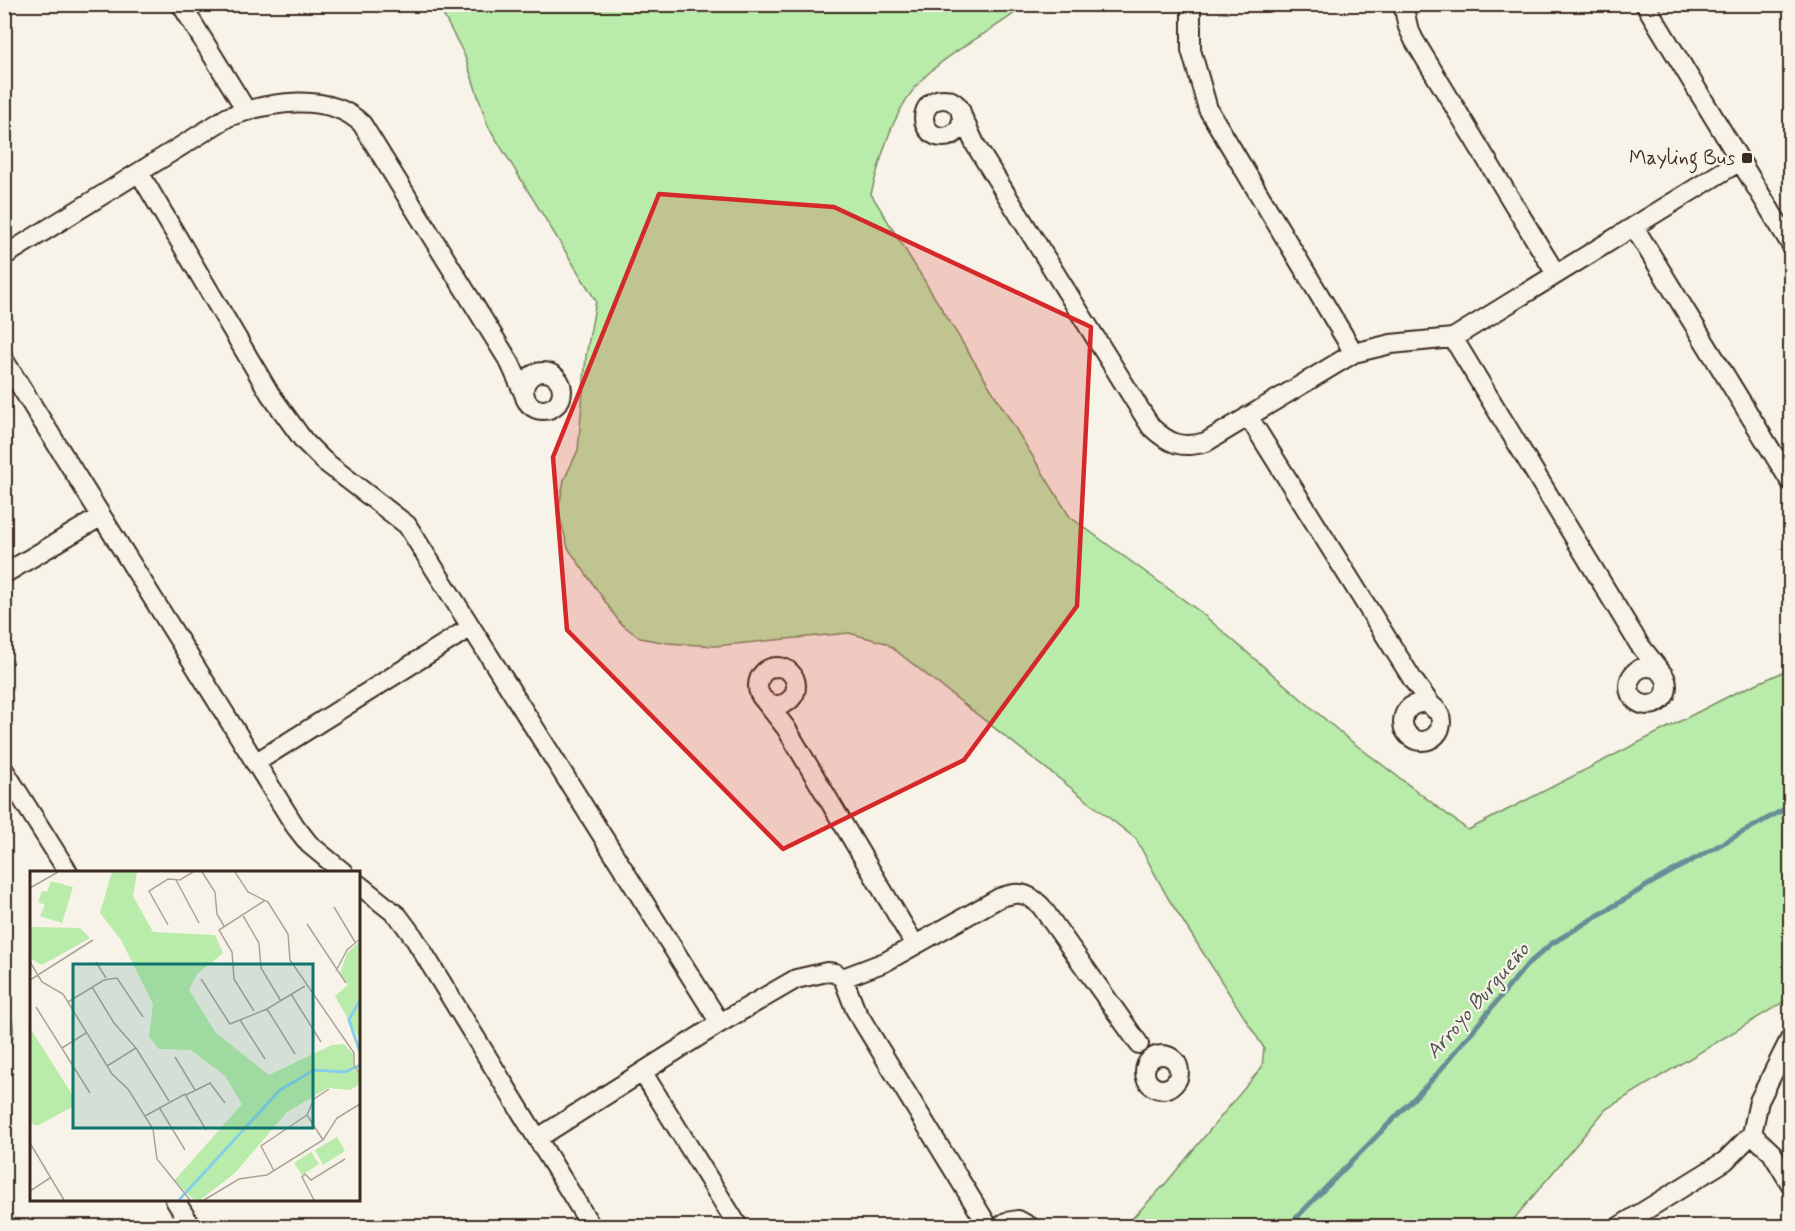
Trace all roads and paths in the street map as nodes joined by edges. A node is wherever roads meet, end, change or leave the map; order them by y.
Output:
1 (181, 4) edge
2 (1191, 4) edge
3 (1403, 4) edge
4 (1645, 4) edge
5 (246, 110) junction
6 (961, 114) junction
7 (951, 135) junction
8 (976, 146) junction
9 (1740, 162) junction
10 (140, 174) junction
11 (1634, 227) junction
12 (1791, 243) edge
13 (4, 256) edge
14 (1556, 274) junction
15 (1453, 338) junction
16 (1354, 353) junction
17 (4, 360) edge
18 (510, 363) junction
19 (535, 374) junction
20 (525, 396) junction
21 (1248, 416) junction
22 (1791, 481) edge
23 (100, 517) junction
24 (4, 574) edge
25 (471, 627) junction
26 (1639, 644) junction
27 (1638, 671) junction
28 (1661, 672) junction
29 (1413, 680) junction
30 (764, 700) junction
31 (788, 701) junction
32 (1411, 707) junction
33 (1434, 709) junction
34 (786, 728) junction
35 (255, 762) junction
36 (4, 770) edge
37 (67, 871) edge
38 (341, 871) edge
39 (360, 886) edge
40 (915, 945) junction
41 (843, 978) junction
42 (720, 1023) junction
43 (1791, 1039) edge
44 (1139, 1044) junction
45 (1160, 1054) junction
46 (1144, 1068) junction
47 (643, 1073) junction
48 (1752, 1134) junction
49 (538, 1138) junction
50 (1791, 1183) edge
51 (176, 1201) edge
52 (994, 1222) edge
53 (191, 1227) edge
54 (591, 1227) edge
55 (738, 1227) edge
56 (1029, 1227) edge
57 (1620, 1227) edge

1 - 5 street
2 - 16 street
3 - 14 street
4 - 9 street
5 - 10 street
5 - 18 street
6 - 7 street
6 - 7 street
6 - 8 street
7 - 8 street
8 - 21 street
9 - 11 street
9 - 12 street
10 - 13 street
10 - 25 street
11 - 14 street
11 - 22 street
14 - 15 street
15 - 16 street
15 - 26 street
16 - 21 street
17 - 23 street
18 - 19 street
18 - 20 street
19 - 20 street
19 - 20 street
21 - 29 street
23 - 24 street
23 - 35 street
25 - 35 street
25 - 42 street
26 - 27 street
26 - 28 street
27 - 28 street
27 - 28 street
29 - 32 street
29 - 33 street
30 - 31 street
30 - 31 street
30 - 34 street
31 - 34 street
32 - 33 street
32 - 33 street
34 - 40 street
35 - 38 street
36 - 37 street
39 - 49 street
40 - 41 street
40 - 44 street
41 - 42 street
41 - 52 street
42 - 47 street
43 - 48 street
44 - 45 street
44 - 46 street
45 - 46 street
45 - 46 street
47 - 49 street
47 - 55 street
48 - 50 street
48 - 57 street
49 - 54 street
51 - 53 street
52 - 56 street

